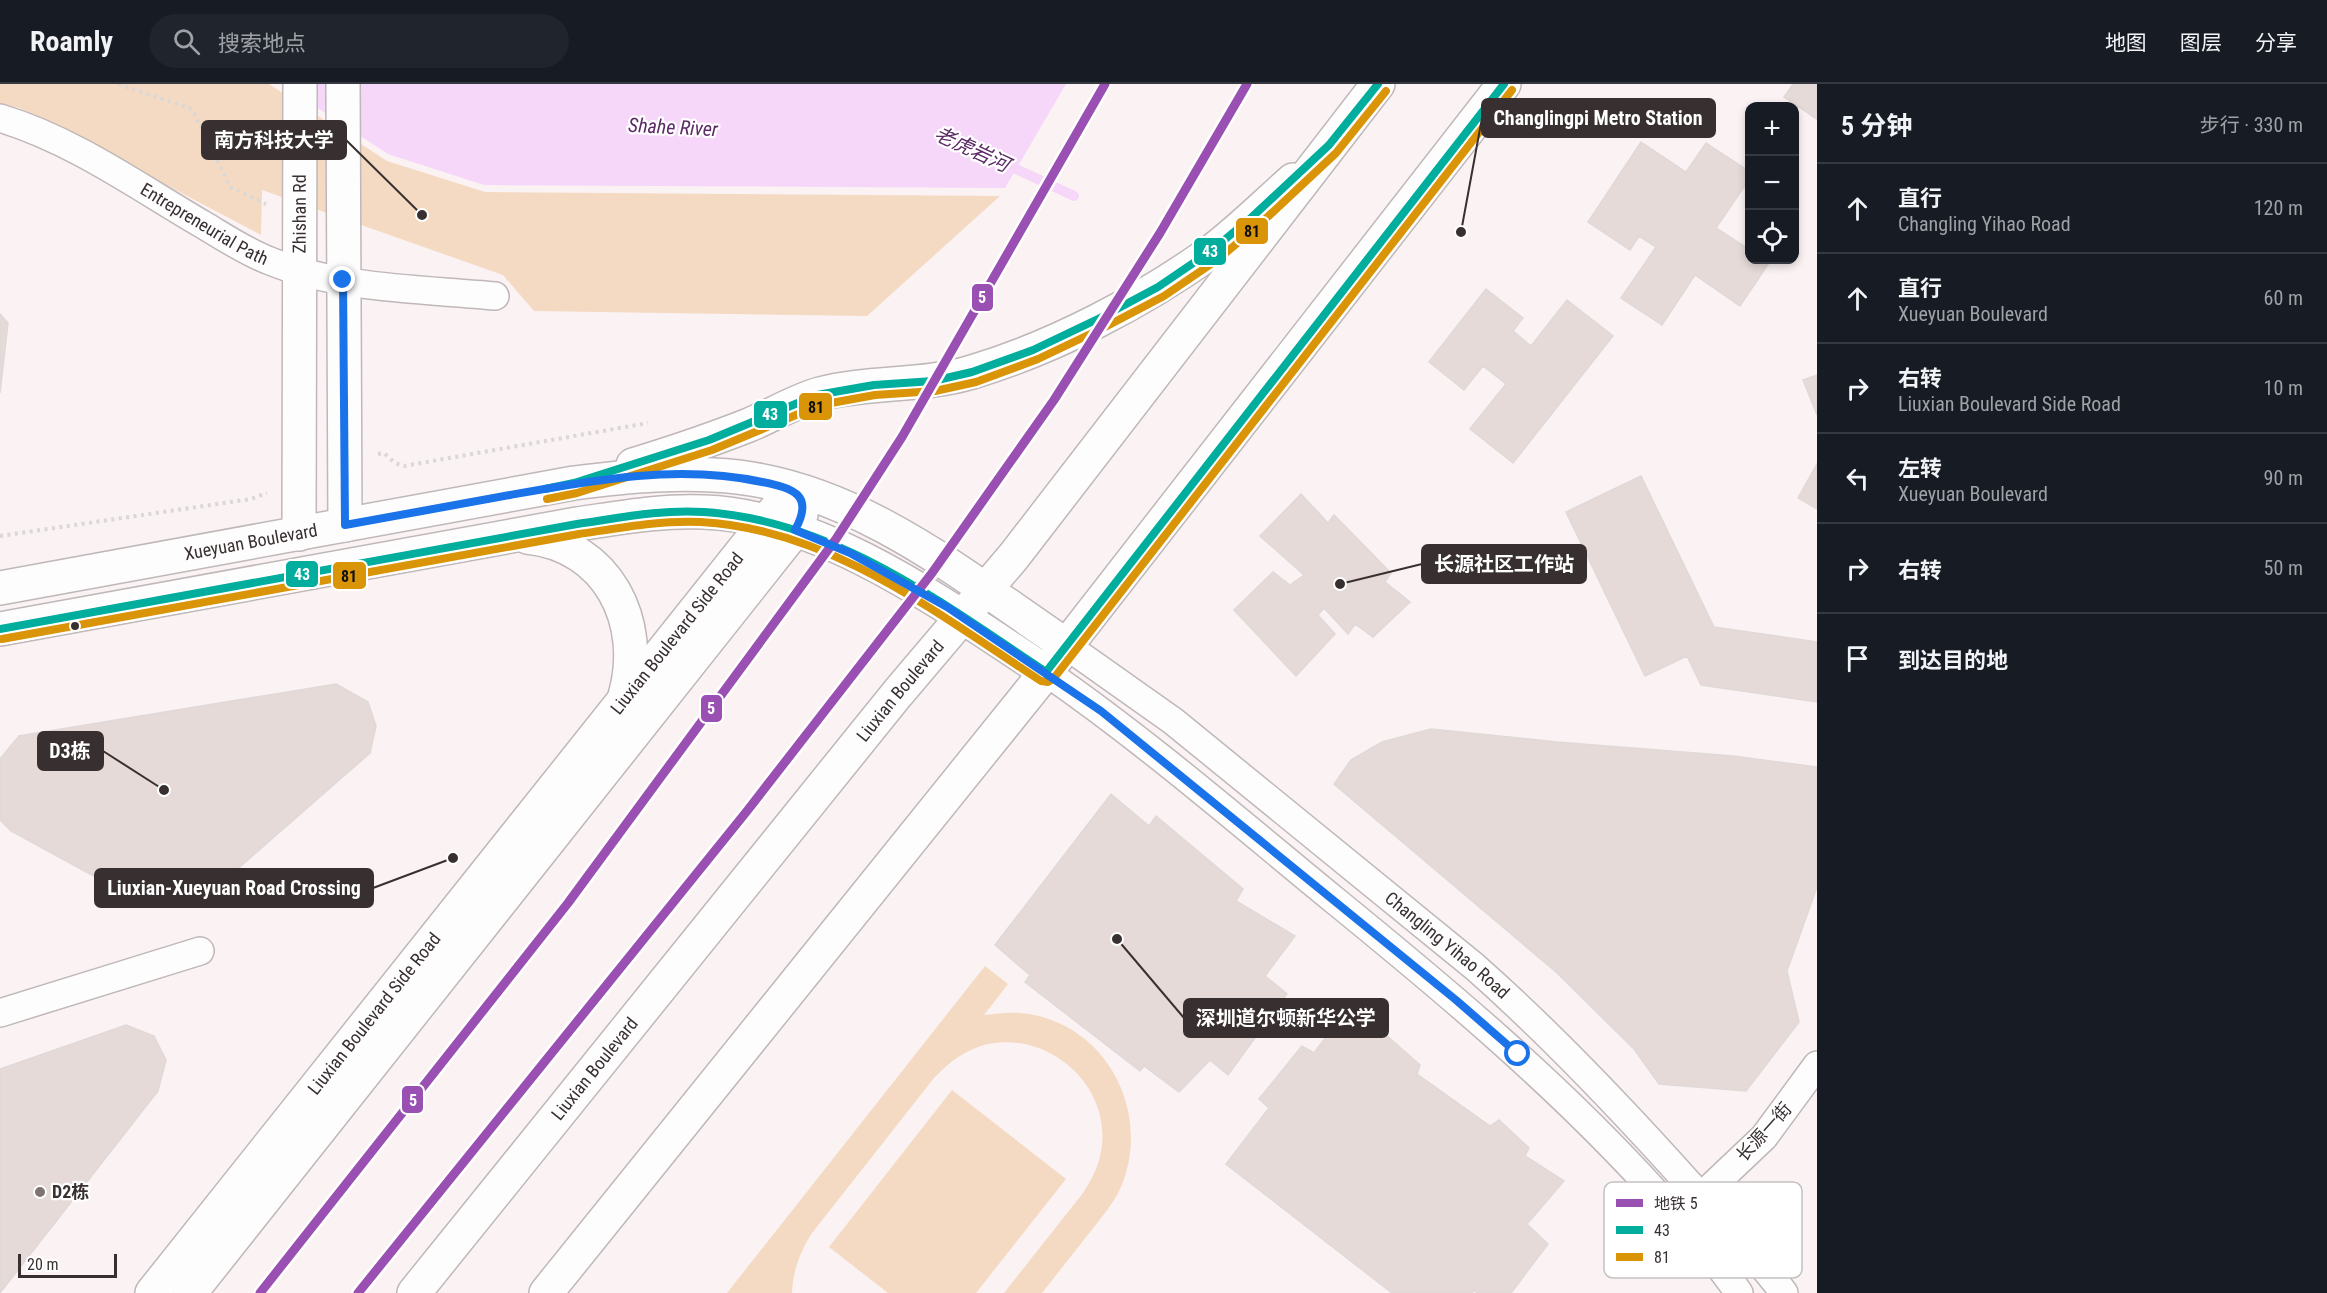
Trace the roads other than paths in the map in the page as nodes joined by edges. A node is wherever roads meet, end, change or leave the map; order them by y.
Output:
1 (300, 84) edge
2 (343, 84) edge
3 (1378, 84) edge
4 (1504, 84) edge
5 (0, 118) edge
6 (1329, 145) junction
7 (300, 272) junction
8 (343, 280) junction
9 (495, 296) dead end
10 (574, 483) junction
11 (792, 489) junction
12 (345, 525) junction
13 (780, 526) junction
14 (298, 534) junction
15 (507, 537) junction
16 (0, 588) edge
17 (985, 591) junction
18 (963, 617) junction
19 (0, 629) edge
20 (1067, 646) junction
21 (1046, 672) junction
22 (624, 699) junction
23 (200, 951) dead end
24 (0, 1013) edge
25 (1817, 1065) edge
26 (1644, 1182) edge
27 (1687, 1182) edge
28 (1717, 1182) edge
29 (1727, 1278) edge
30 (1771, 1278) edge
31 (152, 1293) edge
32 (190, 1293) edge
33 (414, 1293) edge
34 (546, 1293) edge
35 (1739, 1293) edge
36 (1784, 1293) edge

1 - 7 main road, Zhishan Rd
2 - 8 main road
3 - 6 main road, Liuxian Boulevard
4 - 20 main road
5 - 7 street, Entrepreneurial Path
6 - 10 main road
6 - 17 main road, Liuxian Boulevard
7 - 8 street, Entrepreneurial Path
7 - 14 main road, Zhishan Rd
8 - 9 street, Entrepreneurial Path
8 - 12 main road
10 - 11 main road, Xueyuan Boulevard
10 - 12 main road, Xueyuan Boulevard
11 - 13 main road, Liuxian Boulevard Side Road
11 - 17 main road, Xueyuan Boulevard
12 - 14 main road, Xueyuan Boulevard
13 - 15 main road
13 - 18 main road
13 - 22 main road, Liuxian Boulevard Side Road
13 - 32 main road, Liuxian Boulevard Side Road
14 - 16 main road, Xueyuan Boulevard
15 - 19 main road
15 - 22 main road
17 - 18 main road, Liuxian Boulevard
17 - 20 main road, Xueyuan Boulevard
18 - 21 main road
18 - 33 main road, Liuxian Boulevard
20 - 21 main road
20 - 27 street, Changling Yihao Road
21 - 26 street, Changling Yihao Road
21 - 34 main road
22 - 31 main road, Liuxian Boulevard Side Road
23 - 24 street
25 - 28 street, 长源一街
29 - 35 street, Changling Yihao Road
30 - 36 street, Changling Yihao Road

